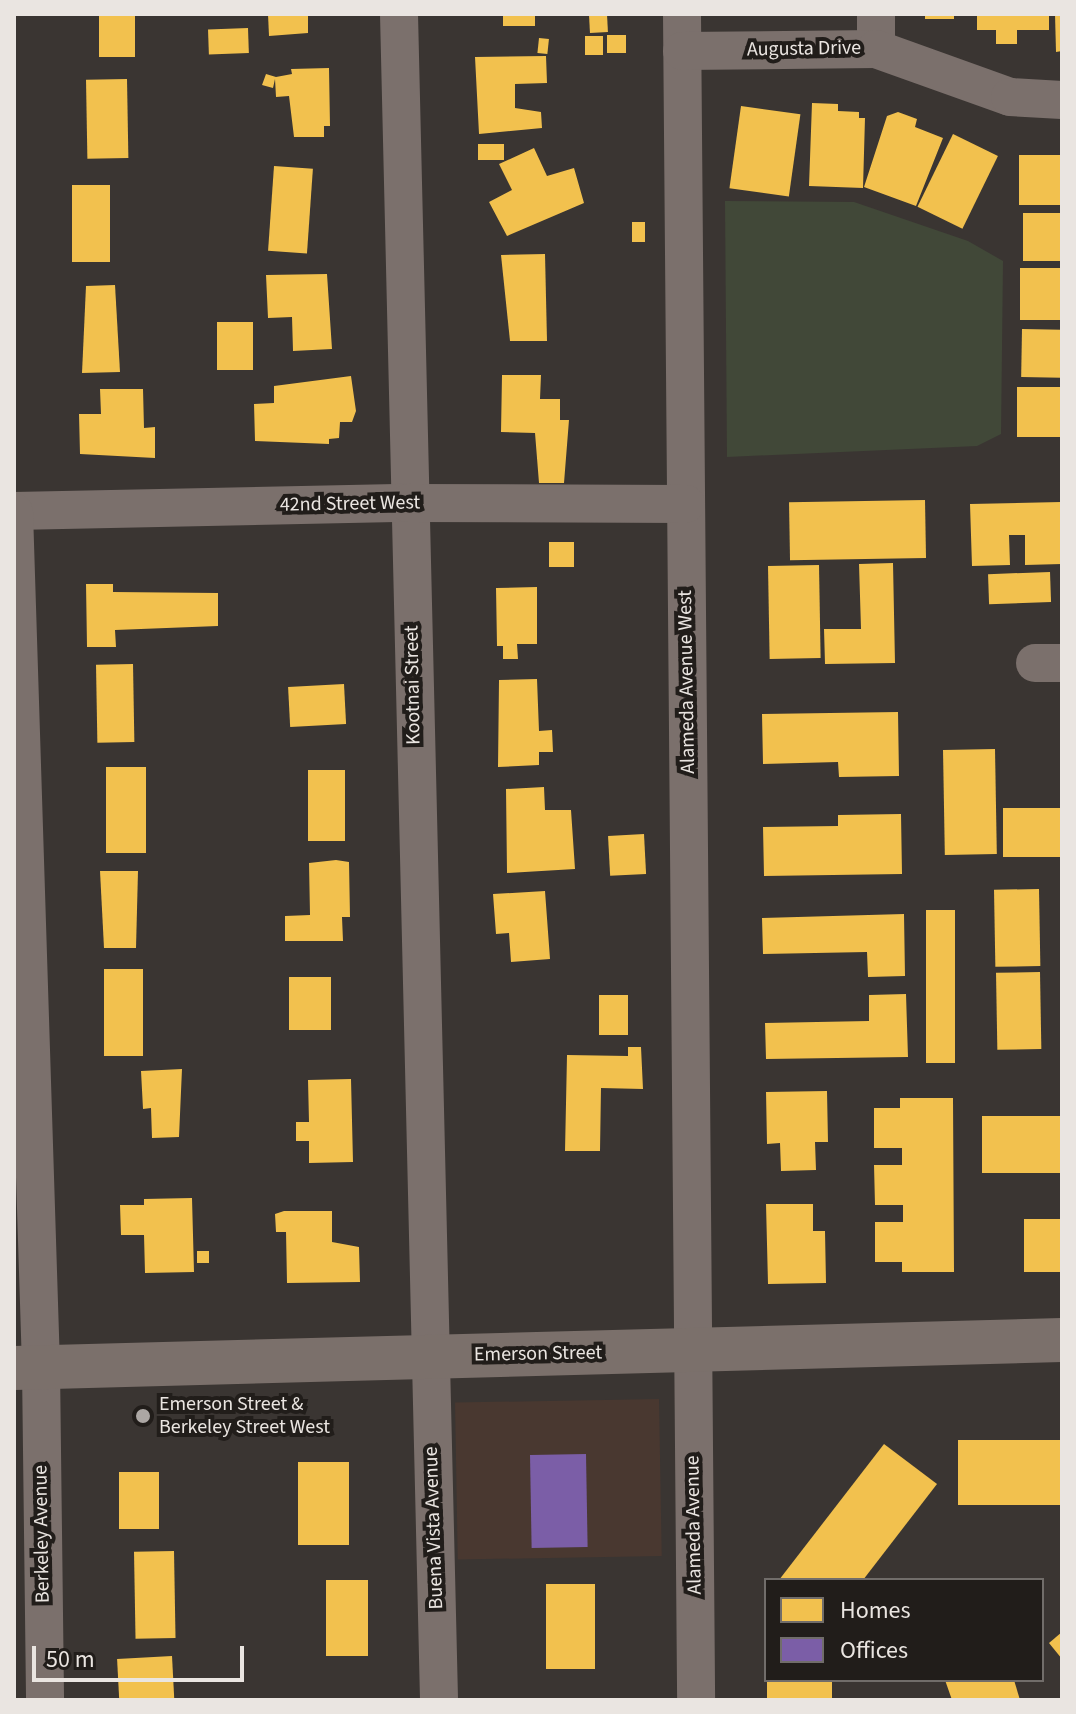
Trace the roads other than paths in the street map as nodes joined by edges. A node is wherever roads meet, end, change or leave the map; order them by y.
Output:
1 (399, 14) edge
2 (876, 31) edge
3 (682, 32) edge
4 (1062, 100) edge
5 (408, 503) junction
6 (686, 504) junction
7 (14, 511) edge
8 (1062, 1340) edge
9 (693, 1350) junction
10 (429, 1357) junction
11 (28, 1368) edge
12 (45, 1700) edge
13 (439, 1700) edge
14 (696, 1700) edge

1 - 5 street, Kootnai Street
2 - 3 street, Augusta Drive
2 - 4 street, Augusta Drive
3 - 6 street, Alameda Avenue West
5 - 6 street, 42nd Street West
5 - 7 street, 42nd Street West
5 - 10 street, Kootnai Street
6 - 9 street, Alameda Avenue West
7 - 11 street, Berkeley Avenue
8 - 9 main road, Emerson Street
9 - 10 main road, Emerson Street
9 - 14 street, Alameda Avenue
10 - 11 main road, Emerson Street
10 - 13 street, Buena Vista Avenue
11 - 12 street, Berkeley Avenue

